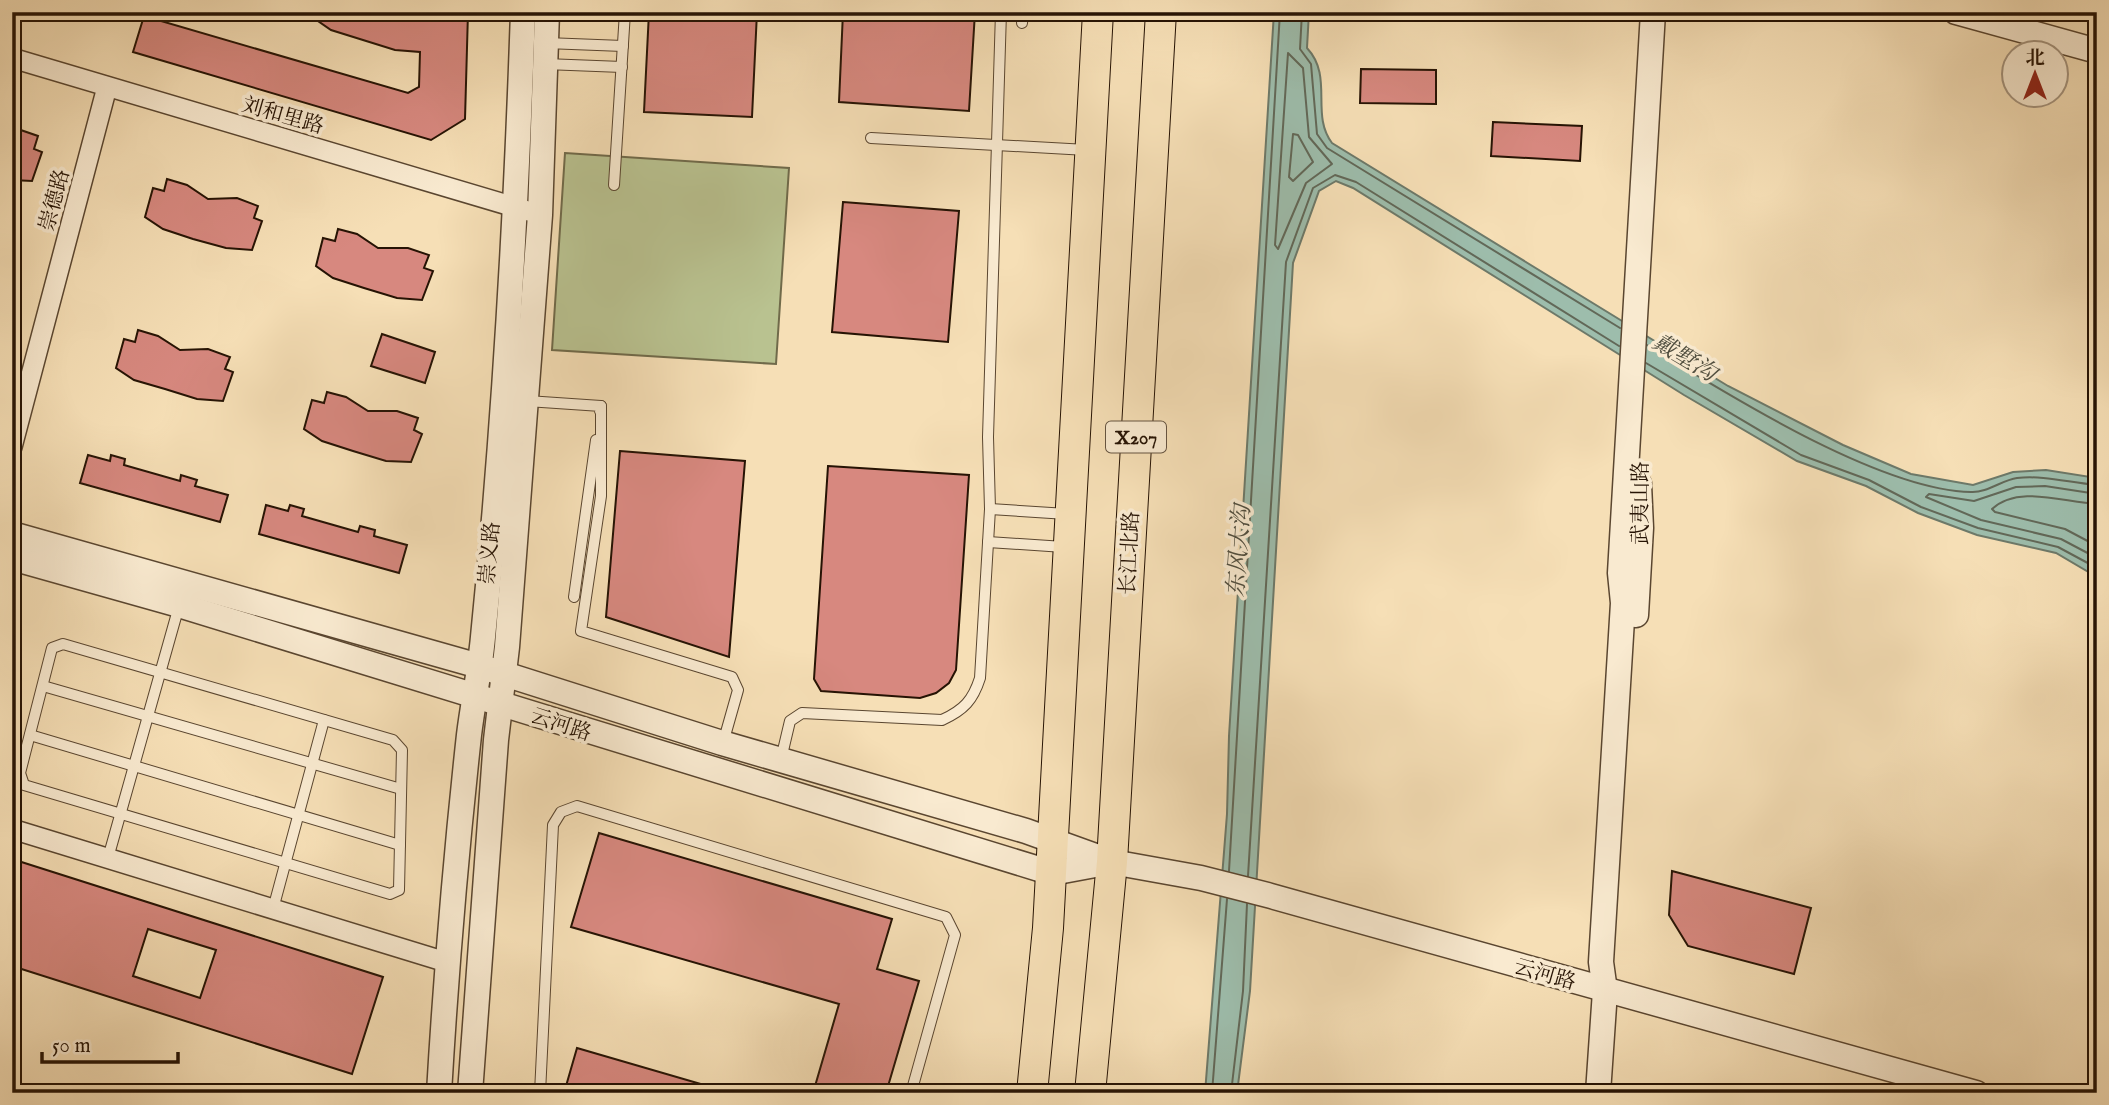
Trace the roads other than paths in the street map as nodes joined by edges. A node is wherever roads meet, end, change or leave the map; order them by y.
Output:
1 (523, 12) edge
2 (547, 12) edge
3 (625, 12) edge
4 (1001, 12) edge
5 (1098, 12) edge
6 (1161, 12) edge
7 (1653, 12) edge
8 (1667, 12) edge
9 (1956, 12) edge
10 (623, 46) junction
11 (2097, 51) edge
12 (545, 54) junction
13 (12, 58) edge
14 (622, 67) junction
15 (107, 87) junction
16 (871, 138) dead end
17 (997, 146) junction
18 (1091, 150) junction
19 (614, 186) dead end
20 (516, 207) junction
21 (540, 215) junction
22 (1641, 324) junction
23 (523, 401) junction
24 (601, 405) junction
25 (12, 447) edge
26 (990, 509) junction
27 (1071, 514) junction
28 (12, 534) edge
29 (988, 542) junction
30 (1069, 548) junction
31 (12, 558) edge
32 (574, 597) dead end
33 (179, 605) junction
34 (479, 666) junction
35 (159, 671) junction
36 (503, 675) junction
37 (43, 686) junction
38 (475, 696) junction
39 (499, 704) junction
40 (147, 716) junction
41 (324, 720) junction
42 (30, 735) junction
43 (722, 743) junction
44 (780, 761) junction
45 (313, 764) junction
46 (134, 765) junction
47 (401, 789) junction
48 (121, 813) junction
49 (299, 815) junction
50 (12, 829) edge
51 (1053, 841) junction
52 (400, 845) junction
53 (108, 859) junction
54 (1112, 862) junction
55 (287, 863) junction
56 (1052, 873) junction
57 (274, 909) junction
58 (446, 962) junction
59 (1605, 991) junction
60 (439, 1093) edge
61 (470, 1093) edge
62 (540, 1093) edge
63 (911, 1093) edge
64 (1032, 1093) edge
65 (1090, 1093) edge
66 (1598, 1093) edge
67 (1976, 1093) edge

1 - 20 street, 崇义路
2 - 12 street, 崇义路
3 - 10 lane
4 - 17 lane
5 - 18 main road, X207
6 - 54 main road, 长江北路 / X207
7 - 22 street, 武夷山路
8 - 22 street, 武夷山路
9 - 11 street
10 - 12 lane
10 - 14 lane
12 - 14 lane
12 - 21 street, 崇义路
13 - 15 street, 刘和里路
14 - 19 lane
15 - 20 street, 刘和里路
15 - 25 street, 崇德路
16 - 17 lane
17 - 18 lane
17 - 26 lane
18 - 27 main road, X207
20 - 21 street, 刘和里路
20 - 34 street, 崇义路
21 - 23 street, 崇义路
22 - 59 street, 武夷山路
23 - 24 lane
23 - 36 street, 崇义路
24 - 32 lane
24 - 43 lane
26 - 27 lane
26 - 29 lane
27 - 30 main road, X207
28 - 34 street, 云河路
29 - 30 lane
29 - 44 lane
30 - 51 main road, X207
31 - 33 street, 云河路
33 - 35 lane
33 - 38 street, 云河路
34 - 36 street, 云河路
34 - 38 street, 崇义路
35 - 37 lane
35 - 40 lane
35 - 41 lane
36 - 39 street, 崇义路
36 - 43 street, 云河路
37 - 40 lane
37 - 42 lane
38 - 39 street, 云河路
38 - 58 street, 崇义路
39 - 56 street, 云河路
39 - 61 street, 崇义路
40 - 45 lane
40 - 46 lane
41 - 45 lane
41 - 47 lane
42 - 46 lane
42 - 48 lane
43 - 44 street, 云河路
44 - 51 street, 云河路
45 - 47 lane
45 - 49 lane
46 - 48 lane
46 - 49 lane
47 - 52 lane
48 - 53 lane
48 - 55 lane
49 - 52 lane
49 - 55 lane
50 - 53 street
51 - 54 street, 云河路
51 - 56 main road, X207
52 - 55 lane
53 - 57 street
54 - 56 street, 云河路
54 - 59 street, 云河路
54 - 65 main road, 长江北路 / X207
55 - 57 lane
56 - 64 main road, X207
57 - 58 street
58 - 60 street, 崇义路
59 - 66 street, 武夷山路
59 - 67 street, 云河路
62 - 63 lane

